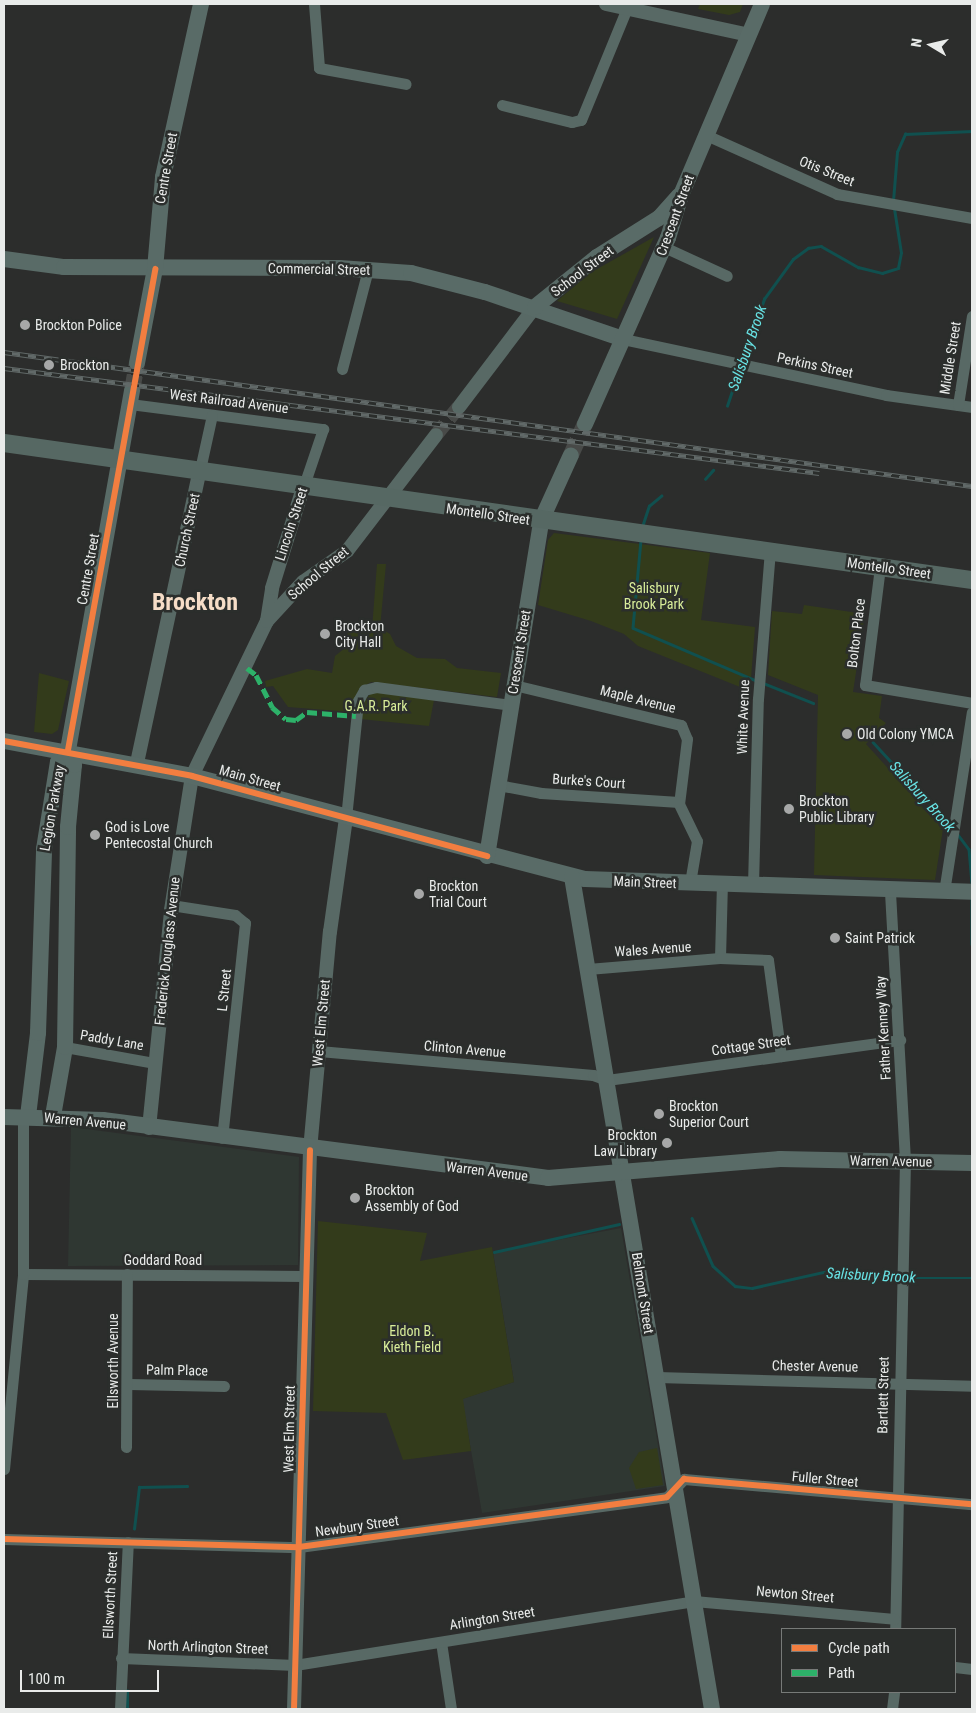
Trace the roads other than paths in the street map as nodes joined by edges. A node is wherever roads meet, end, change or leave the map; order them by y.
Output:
1 (201, 4) edge
2 (314, 4) edge
3 (606, 4) edge
4 (762, 4) edge
5 (626, 8) junction
6 (749, 35) junction
7 (406, 84) dead end
8 (502, 105) dead end
9 (706, 135) junction
10 (681, 195) junction
11 (972, 218) edge
12 (664, 247) junction
13 (4, 259) edge
14 (154, 269) junction
15 (368, 269) junction
16 (727, 276) dead end
17 (535, 307) junction
18 (972, 316) edge
19 (623, 339) junction
20 (138, 363) tunnel mouth
21 (342, 369) dead end
22 (131, 398) joint
23 (958, 405) junction
24 (459, 407) tunnel mouth
25 (972, 407) edge
26 (212, 414) junction
27 (585, 424) tunnel mouth
28 (323, 429) joint
29 (436, 435) tunnel mouth
30 (4, 443) edge
31 (572, 454) tunnel mouth
32 (121, 460) junction
33 (199, 474) junction
34 (303, 488) junction
35 (384, 500) junction
36 (542, 521) junction
37 (770, 551) junction
38 (880, 567) junction
39 (972, 580) edge
40 (267, 621) junction
41 (514, 685) junction
42 (972, 703) edge
43 (511, 704) junction
44 (972, 712) edge
45 (4, 741) edge
46 (68, 750) junction
47 (969, 755) edge
48 (137, 763) junction
49 (192, 776) junction
50 (498, 785) junction
51 (679, 802) junction
52 (346, 818) junction
53 (47, 836) junction
54 (68, 838) junction
55 (487, 856) junction
56 (572, 877) junction
57 (690, 883) junction
58 (722, 884) junction
59 (753, 885) junction
60 (890, 892) junction
61 (944, 892) junction
62 (967, 892) edge
63 (171, 905) junction
64 (720, 958) junction
65 (588, 969) junction
66 (900, 1040) junction
67 (64, 1051) junction
68 (319, 1051) junction
69 (37, 1052) junction
70 (782, 1056) junction
71 (154, 1063) junction
72 (607, 1080) junction
73 (26, 1116) junction
74 (53, 1116) junction
75 (4, 1117) edge
76 (149, 1128) junction
77 (222, 1138) junction
78 (310, 1150) junction
79 (905, 1161) junction
80 (972, 1163) edge
81 (623, 1171) junction
82 (23, 1274) junction
83 (127, 1274) junction
84 (304, 1276) junction
85 (657, 1376) junction
86 (897, 1383) junction
87 (129, 1384) junction
88 (224, 1386) dead end
89 (972, 1386) edge
90 (6, 1428) edge
91 (126, 1447) dead end
92 (4, 1469) edge
93 (678, 1486) junction
94 (897, 1498) junction
95 (972, 1504) edge
96 (4, 1539) edge
97 (128, 1542) junction
98 (298, 1547) junction
99 (694, 1601) junction
100 (894, 1624) edge
101 (441, 1642) junction
102 (121, 1658) junction
103 (294, 1665) junction
104 (956, 1667) edge
105 (972, 1669) edge
106 (894, 1693) edge
107 (120, 1709) edge
108 (294, 1709) edge
109 (451, 1709) edge
110 (712, 1709) edge
111 (892, 1709) edge

1 - 14 main road, Centre Street
2 - 7 street
3 - 5 street
4 - 6 main road, Crescent Street
5 - 6 street
5 - 8 street
6 - 9 main road, Crescent Street
9 - 10 main road, Crescent Street
9 - 11 street, Otis Street
10 - 12 main road, Crescent Street
10 - 17 main road, School Street
12 - 16 street
12 - 19 main road, Crescent Street
13 - 14 main road, Commercial Street
14 - 15 main road, Commercial Street
14 - 20 main road, Centre Street
15 - 17 main road, Commercial Street
15 - 21 street
17 - 19 main road, Commercial Street
17 - 24 street, School Street
18 - 23 street, Middle Street
19 - 23 street, Perkins Street
19 - 27 main road, Crescent Street
22 - 26 street, West Railroad Avenue
22 - 32 main road, Centre Street
23 - 25 street, Perkins Street
26 - 28 street, West Railroad Avenue
26 - 33 street, Church Street
28 - 34 street, Lincoln Street
29 - 35 street, School Street
30 - 32 main road, Montello Street
31 - 36 main road, Crescent Street
32 - 33 main road, Montello Street
32 - 46 main road, Centre Street
33 - 34 main road, Montello Street
33 - 48 street, Church Street
34 - 35 main road, Montello Street
34 - 40 street, Lincoln Street
35 - 36 main road, Montello Street
35 - 40 street, School Street
36 - 37 main road, Montello Street
36 - 41 main road, Crescent Street
37 - 38 main road, Montello Street
37 - 59 street, White Avenue
38 - 39 main road, Montello Street
38 - 42 street, Bolton Place
40 - 49 street, School Street
41 - 43 main road, Crescent Street
41 - 51 street, Maple Avenue
43 - 50 main road, Crescent Street
43 - 52 street
44 - 47 street
45 - 46 main road, Main Street
46 - 48 main road, Main Street
46 - 53 main road, Legion Parkway
46 - 54 main road, Legion Parkway
47 - 61 street
48 - 49 main road, Main Street
49 - 52 main road, Main Street
49 - 63 street, Frederick Douglass Avenue
50 - 51 street, Burke's Court
50 - 55 main road, Crescent Street
51 - 57 street
52 - 55 main road, Main Street
52 - 68 street, West Elm Street
53 - 54 main road
53 - 69 main road, Legion Parkway
54 - 67 main road, Legion Parkway
55 - 56 main road, Main Street
56 - 57 main road, Main Street
56 - 65 main road, Belmont Street
57 - 58 main road, Main Street
58 - 59 main road, Main Street
58 - 64 street
59 - 60 main road, Main Street
60 - 61 main road, Main Street
60 - 66 street, Father Kenney Way
61 - 62 main road, Main Street
63 - 71 street, Frederick Douglass Avenue
63 - 77 street, L Street
64 - 65 street, Wales Avenue
64 - 70 street, Wales Avenue
65 - 72 main road, Belmont Street
66 - 70 street, Cottage Street
66 - 79 street, Father Kenney Way
67 - 69 main road
67 - 71 street, Paddy Lane
67 - 74 main road, Legion Parkway
68 - 72 street, Clinton Avenue
68 - 78 street, West Elm Street
69 - 73 main road, Legion Parkway
70 - 72 street, Cottage Street
71 - 76 street, Frederick Douglass Avenue
72 - 81 main road, Belmont Street
73 - 74 main road, Warren Avenue
73 - 75 main road, Warren Avenue
73 - 82 street
74 - 76 main road, Warren Avenue
76 - 77 main road, Warren Avenue
77 - 78 main road, Warren Avenue
78 - 81 main road, Warren Avenue
78 - 84 street, West Elm Street
79 - 80 main road, Warren Avenue
79 - 81 main road, Warren Avenue
79 - 86 street, Bartlett Street
81 - 85 main road, Belmont Street
82 - 83 street, Goddard Road
82 - 90 street
83 - 84 street, Goddard Road
83 - 87 street, Ellsworth Avenue
84 - 98 street, West Elm Street
85 - 86 street, Chester Avenue
85 - 93 main road, Belmont Street
86 - 89 street, Chester Avenue
86 - 94 street, Bartlett Street
87 - 88 street, Palm Place
87 - 91 street, Ellsworth Avenue
90 - 92 street
93 - 94 street, Fuller Street
93 - 98 street, Newbury Street
93 - 99 main road, Belmont Street
94 - 95 street, Fuller Street
94 - 100 street, Bartlett Street
96 - 97 street, Newbury Street
97 - 98 street, Newbury Street
97 - 102 street, Ellsworth Street
98 - 103 street, West Elm Street
99 - 100 street, Newton Street
99 - 101 street, Arlington Street
99 - 110 main road, Belmont Street
101 - 103 street, Arlington Street
101 - 109 street
102 - 103 street, North Arlington Street
102 - 107 street, Ellsworth Street
103 - 108 street, West Elm Street
104 - 105 street
106 - 111 street

